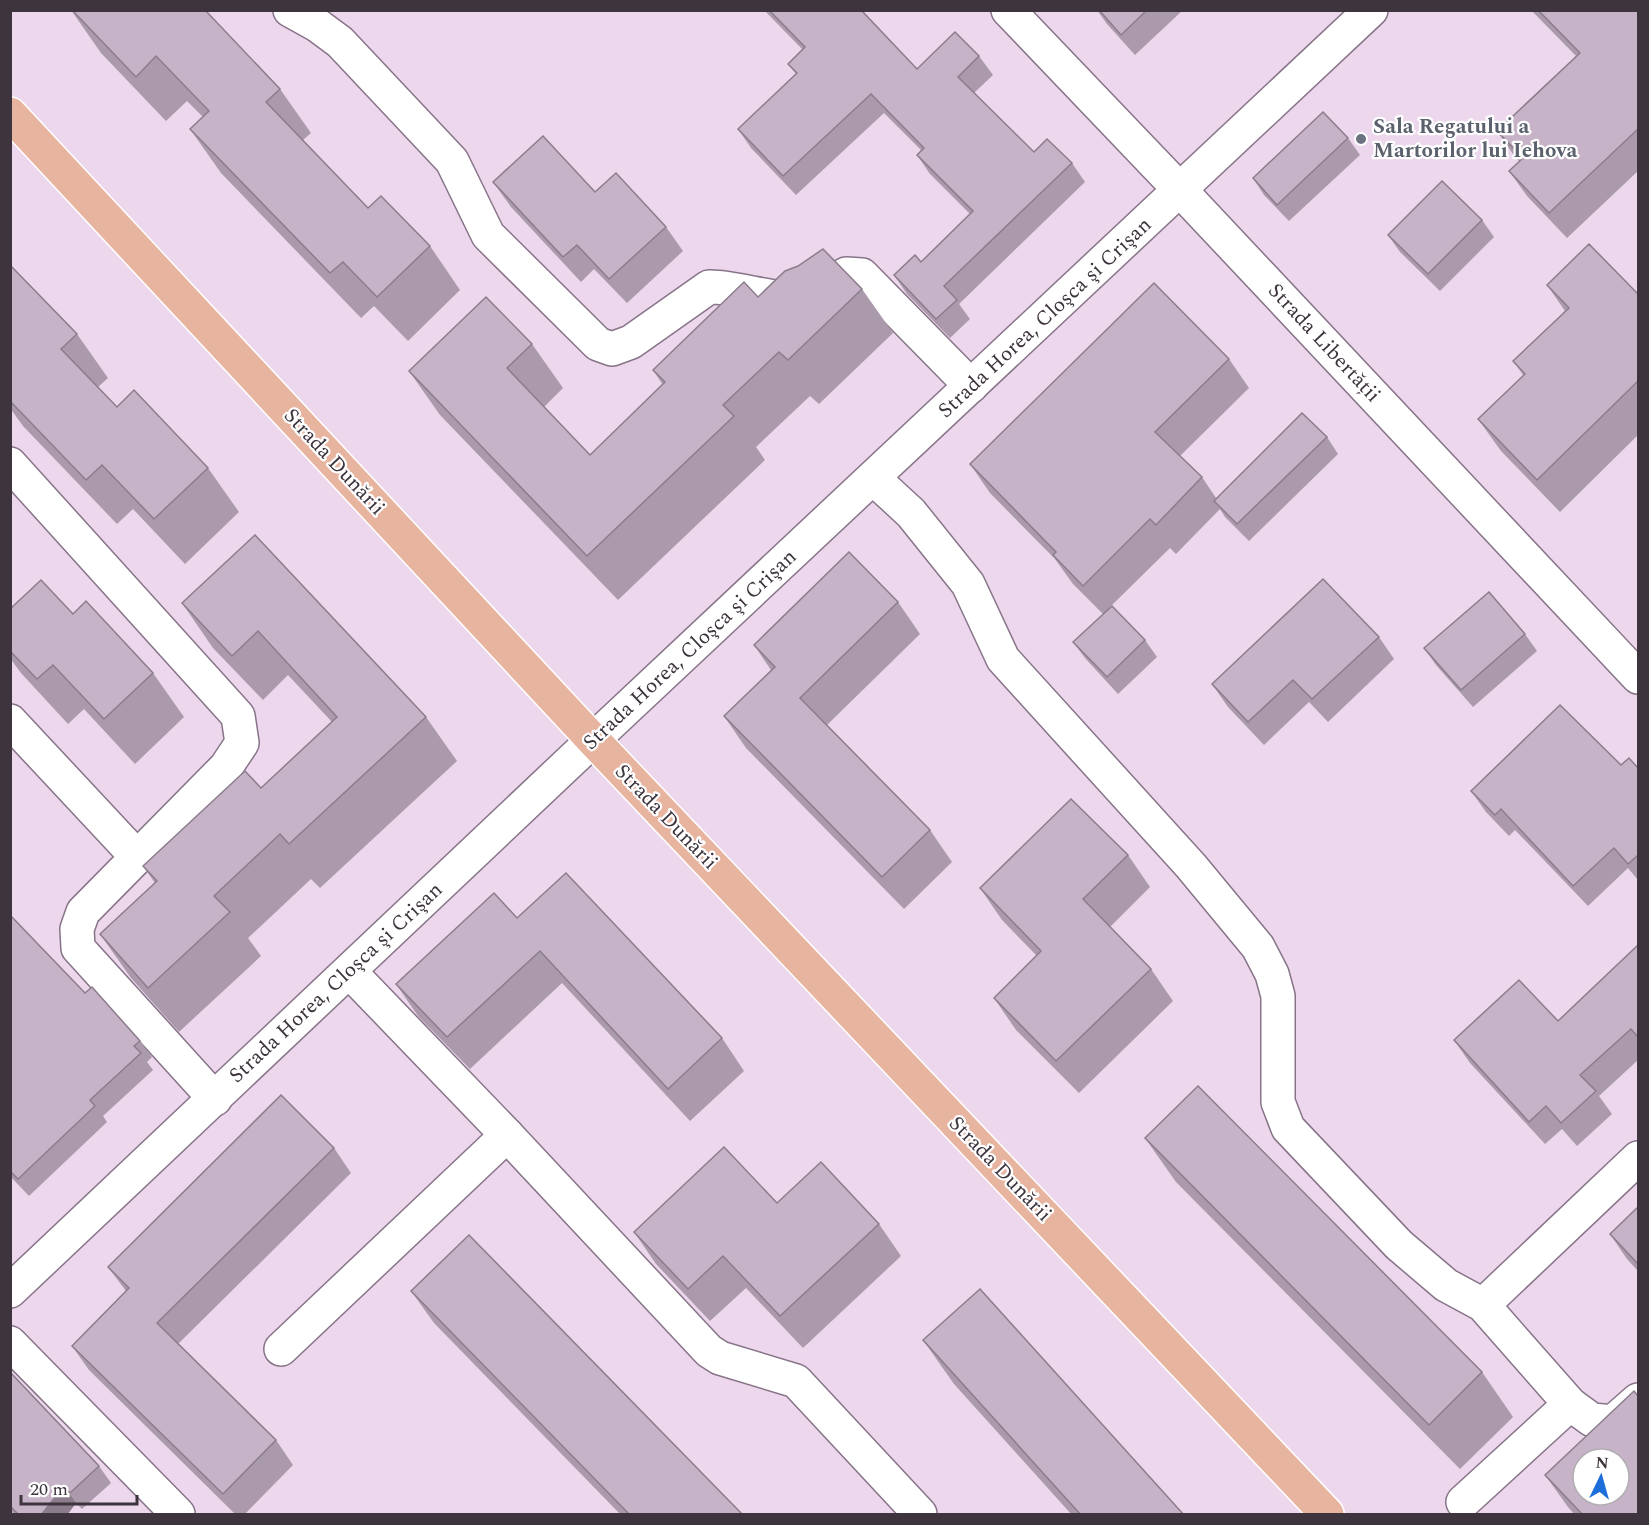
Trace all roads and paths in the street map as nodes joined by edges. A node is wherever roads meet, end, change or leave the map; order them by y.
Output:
1 (291, 10) edge
2 (1008, 10) edge
3 (1371, 10) edge
4 (10, 114) edge
5 (1181, 191) junction
6 (971, 387) junction
7 (10, 464) edge
8 (873, 478) junction
9 (1638, 677) edge
10 (10, 721) edge
11 (593, 740) junction
12 (137, 857) junction
13 (349, 971) junction
14 (214, 1099) junction
15 (507, 1135) junction
16 (1638, 1158) edge
17 (10, 1291) edge
18 (1483, 1305) junction
19 (10, 1343) edge
20 (281, 1349) dead end
21 (1638, 1400) edge
22 (1570, 1404) junction
23 (1463, 1502) dead end
24 (178, 1515) edge
25 (920, 1515) edge
26 (1327, 1515) edge

1 - 6 street
2 - 5 street, Strada Libertății
3 - 5 street, Strada Horea, Cloşca şi Crişan
4 - 11 main road, Strada Dunării
5 - 6 street, Strada Horea, Cloşca şi Crişan
5 - 9 street, Strada Libertății
6 - 8 street, Strada Horea, Cloşca şi Crişan
7 - 12 street
8 - 11 street, Strada Horea, Cloşca şi Crişan
8 - 18 street
10 - 12 street
11 - 13 street, Strada Horea, Cloşca şi Crişan
11 - 26 main road, Strada Dunării
12 - 14 street
13 - 14 street, Strada Horea, Cloşca şi Crişan
13 - 15 street
14 - 17 street, Strada Horea, Cloşca şi Crişan
15 - 20 street
15 - 25 street
16 - 18 street
18 - 22 street
19 - 24 street
21 - 22 street
22 - 23 street

